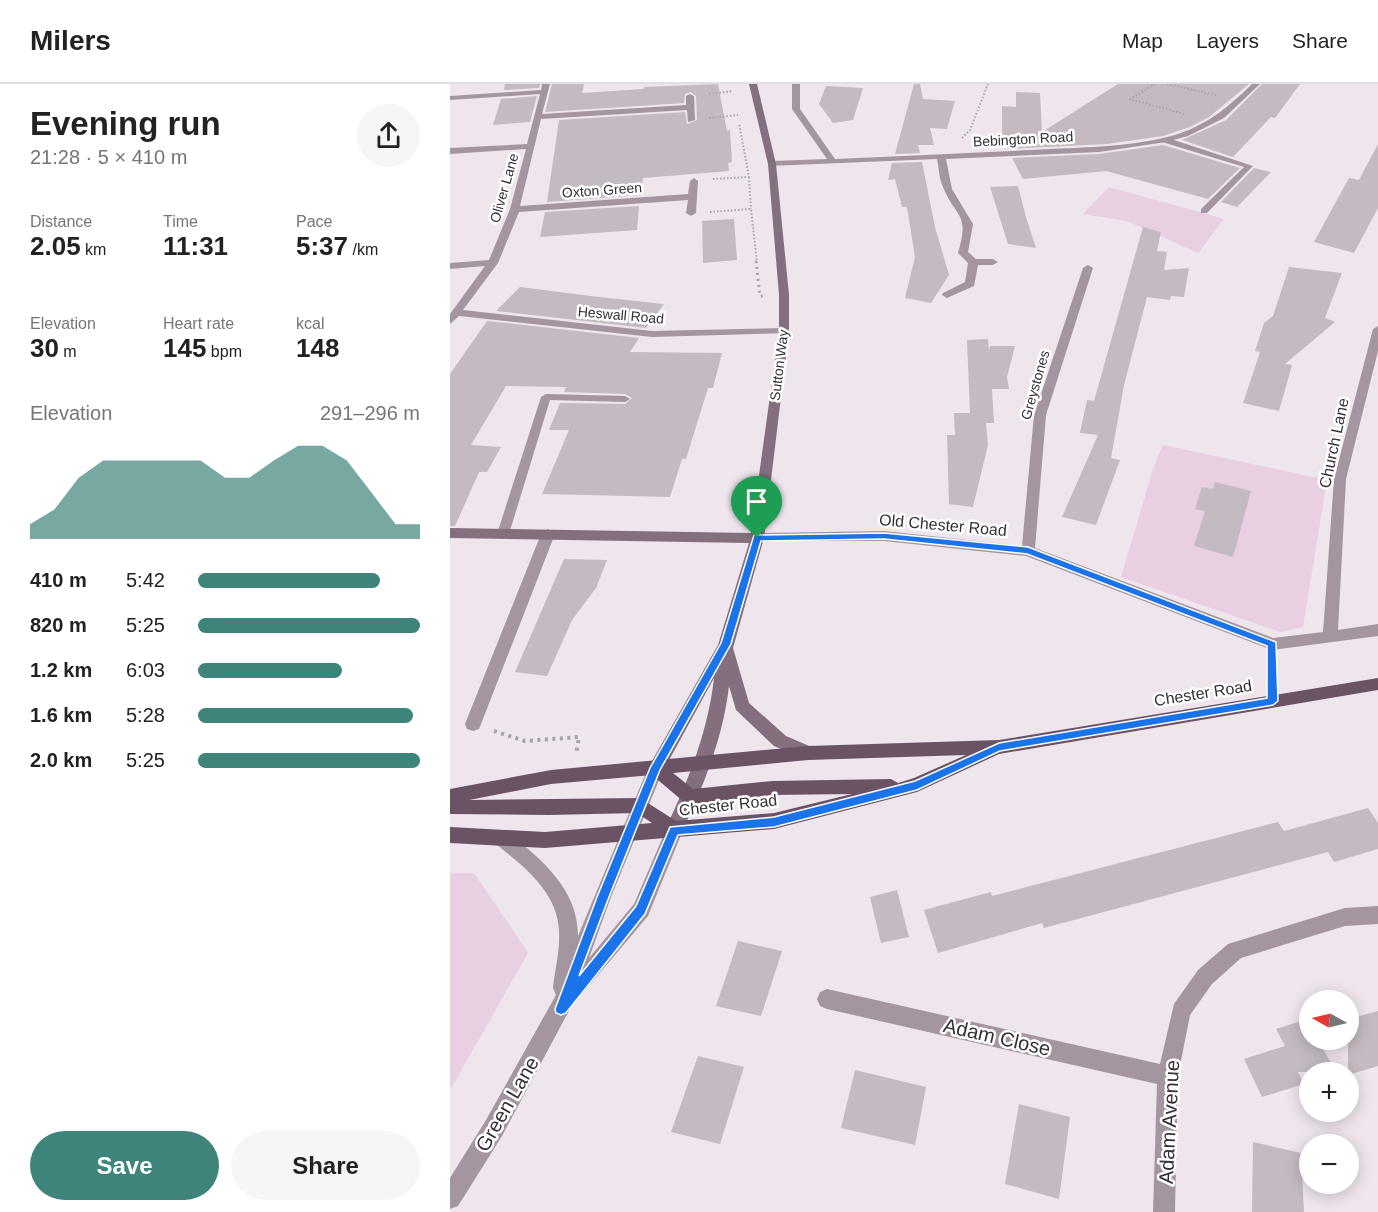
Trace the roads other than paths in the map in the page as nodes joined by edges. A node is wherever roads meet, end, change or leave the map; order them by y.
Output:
1 (753, 84) edge
2 (796, 84) edge
3 (1256, 84) edge
4 (545, 88) edge
5 (690, 96) dead end
6 (450, 98) edge
7 (691, 107) junction
8 (539, 117) junction
9 (691, 120) road end
10 (1165, 140) junction
11 (529, 146) junction
12 (450, 151) edge
13 (941, 156) junction
14 (832, 160) junction
15 (772, 164) junction
16 (694, 181) road end
17 (691, 197) junction
18 (515, 209) junction
19 (1204, 211) dead end
20 (691, 213) road end
21 (973, 262) junction
22 (993, 262) dead end
23 (493, 263) junction
24 (450, 266) edge
25 (1088, 268) dead end
26 (947, 295) dead end
27 (453, 317) edge
28 (1378, 329) edge
29 (784, 332) junction
30 (625, 399) dead end
31 (450, 533) edge
32 (503, 534) junction
33 (548, 534) junction
34 (757, 538) junction
35 (1028, 550) junction
36 (1378, 630) edge
37 (1330, 636) junction
38 (726, 644) junction
39 (1378, 684) edge
40 (473, 724) road end
41 (999, 747) junction
42 (808, 753) junction
43 (702, 763) junction
44 (656, 768) junction
45 (917, 786) junction
46 (450, 796) edge
47 (690, 797) junction
48 (640, 804) junction
49 (450, 807) edge
50 (674, 830) junction
51 (628, 834) junction
52 (450, 835) edge
53 (502, 838) junction
54 (1378, 915) edge
55 (827, 999) dead end
56 (561, 1009) junction
57 (1168, 1076) junction
58 (450, 1198) edge
59 (1164, 1212) edge

1 - 15 main road, Sutton Way
2 - 14 street
3 - 10 street, Bebington Road
4 - 6 street
4 - 8 street, Oliver Lane
5 - 7 street
7 - 8 street
7 - 9 street
8 - 11 street, Oliver Lane
10 - 13 street, Bebington Road
10 - 19 lane
11 - 12 street
11 - 18 street, Oliver Lane
13 - 14 street, Bebington Road
13 - 21 street
14 - 15 street, Bebington Road
15 - 29 main road, Sutton Way
16 - 17 street
17 - 18 street, Oxton Green
17 - 20 street
18 - 23 street, Oliver Lane
21 - 22 street
21 - 26 street
23 - 24 street
23 - 27 street, Oliver Lane
25 - 35 street, Greystones
27 - 29 street, Heswall Road
28 - 37 street, Church Lane
29 - 34 main road, Sutton Way
30 - 32 lane
31 - 32 main road, Old Chester Road
32 - 33 main road, Old Chester Road
33 - 34 main road, Old Chester Road
33 - 40 street
34 - 35 street, Old Chester Road
34 - 38 main road, Sutton Way
35 - 37 street, Old Chester Road
36 - 37 street, Old Chester Road
38 - 42 main road
38 - 43 main road, Sutton Way
38 - 44 main road, Sutton Way
39 - 41 main road, Chester Road
41 - 42 main road, Chester Road
41 - 45 main road, Chester Road
42 - 43 main road, Chester Road
43 - 44 main road, Chester Road
43 - 47 main road, Sutton Way
44 - 46 main road, Chester Road
44 - 47 main road
44 - 48 street, Green Lane
45 - 47 main road
45 - 50 main road, Chester Road
47 - 50 main road, Sutton Way
48 - 49 main road
48 - 50 main road
48 - 51 street, Green Lane
50 - 51 main road, Chester Road
50 - 56 street, Green Lane
51 - 53 main road, Chester Road
51 - 56 street, Green Lane
52 - 53 main road, Chester Road
53 - 56 street, Green Lane
54 - 57 street, Adam Avenue
55 - 57 street, Adam Close
56 - 58 street, Green Lane
57 - 59 street, Adam Avenue

